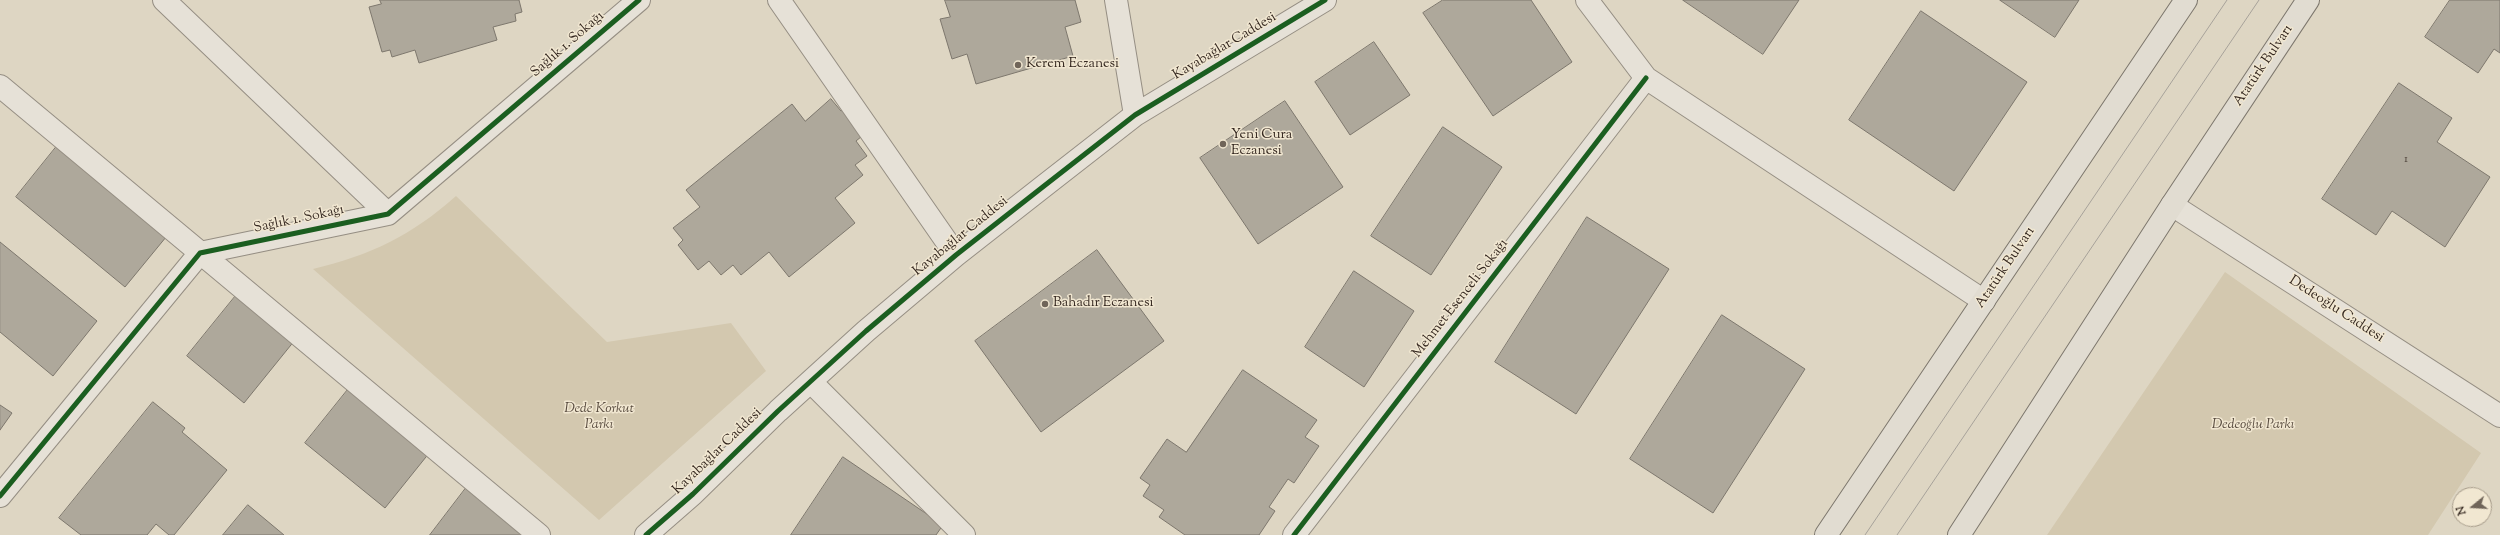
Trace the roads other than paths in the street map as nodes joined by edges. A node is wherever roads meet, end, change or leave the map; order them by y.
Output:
1 (164, 0) edge
2 (639, 0) edge
3 (779, 0) edge
4 (1116, 0) edge
5 (1325, 0) edge
6 (1587, 0) edge
7 (2186, 0) edge
8 (2308, 0) edge
9 (1646, 78) junction
10 (0, 86) edge
11 (1135, 115) junction
12 (2172, 205) junction
13 (388, 214) junction
14 (200, 253) junction
15 (956, 255) junction
16 (1984, 301) junction
17 (811, 382) junction
18 (2500, 416) edge
19 (0, 496) edge
20 (539, 535) edge
21 (646, 535) edge
22 (964, 535) edge
23 (1294, 535) edge
24 (1826, 535) edge
25 (1959, 535) edge

1 - 13 street
2 - 13 street, Sağlık 1. Sokağı
3 - 15 street
4 - 11 street
5 - 11 street, Kayabağlar Caddesi
6 - 9 street
7 - 16 main road, Atatürk Bulvarı
8 - 12 main road, Atatürk Bulvarı
9 - 16 street
9 - 23 street, Mehmet Esenceli Sokağı
10 - 14 street
11 - 15 street, Kayabağlar Caddesi
12 - 18 street, Dedeoğlu Caddesi
12 - 25 main road, Atatürk Bulvarı
13 - 14 street, Sağlık 1. Sokağı
14 - 19 street
14 - 20 street
15 - 17 street, Kayabağlar Caddesi
16 - 24 main road, Atatürk Bulvarı
17 - 21 street, Kayabağlar Caddesi
17 - 22 street

